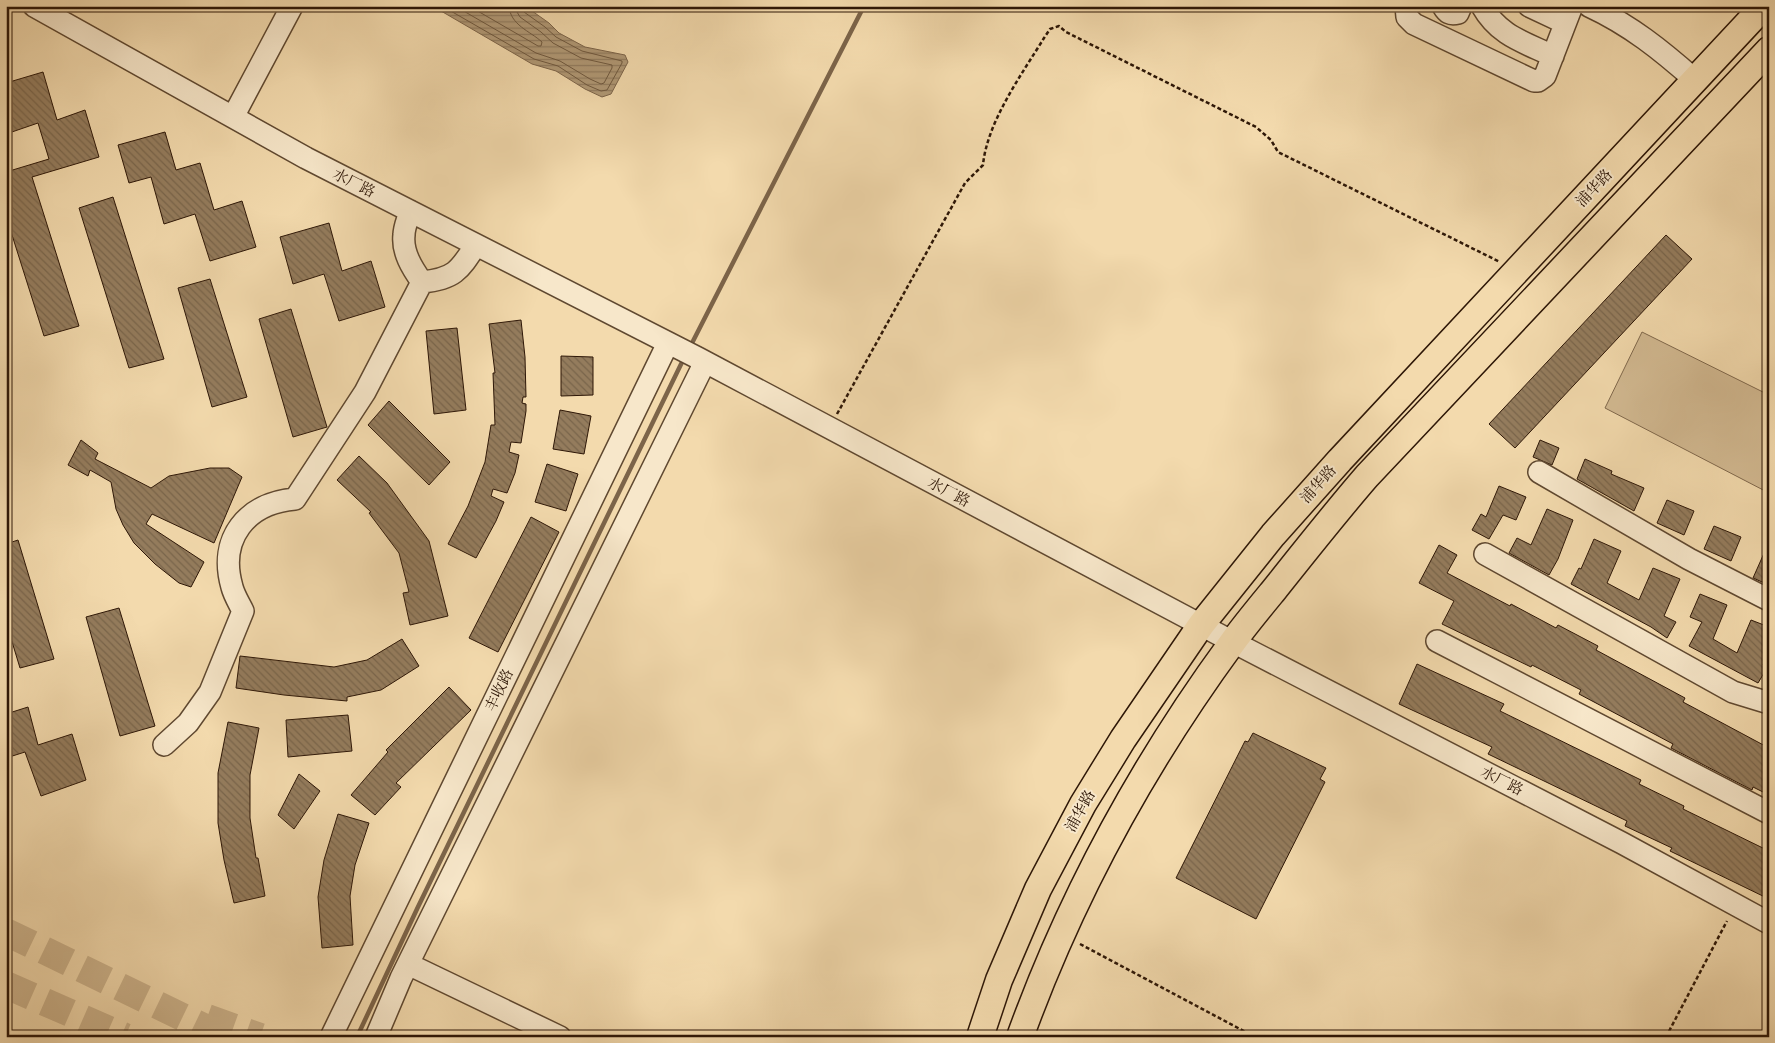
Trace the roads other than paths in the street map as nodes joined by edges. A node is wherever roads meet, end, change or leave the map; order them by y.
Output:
1 (34, 6) edge
2 (292, 6) edge
3 (1406, 6) edge
4 (1443, 6) edge
5 (1462, 6) edge
6 (1482, 6) edge
7 (1529, 6) edge
8 (1589, 6) edge
9 (1764, 6) edge
10 (1569, 15) edge
11 (1769, 50) edge
12 (1553, 56) junction
13 (1695, 80) junction
14 (233, 117) junction
15 (410, 211) junction
16 (476, 245) junction
17 (422, 282) junction
18 (688, 353) junction
19 (1539, 472) dead end
20 (1485, 554) dead end
21 (1769, 600) edge
22 (1201, 625) junction
23 (1437, 641) dead end
24 (1232, 642) junction
25 (1769, 703) edge
26 (164, 745) dead end
27 (1769, 812) edge
28 (1769, 924) edge
29 (408, 964) junction
30 (331, 1037) edge
31 (376, 1037) edge
32 (560, 1037) edge
33 (980, 1037) edge
34 (1020, 1037) edge

1 - 14 street, 水厂路
2 - 14 street
3 - 12 street
4 - 5 street
6 - 12 street
7 - 10 street
8 - 13 street
9 - 13 main road, 浦华路
10 - 12 street
11 - 24 main road, 浦华路
13 - 22 main road, 浦华路
14 - 15 street, 水厂路
15 - 16 street, 水厂路
15 - 17 street
16 - 17 street
16 - 18 street, 水厂路
17 - 26 street
18 - 22 street, 水厂路
18 - 29 street
18 - 30 street, 丰收路
19 - 21 street
20 - 25 street
22 - 24 street, 水厂路
22 - 33 main road, 浦华路
23 - 27 street
24 - 28 street, 水厂路
24 - 34 main road, 浦华路
29 - 31 street
29 - 32 street

